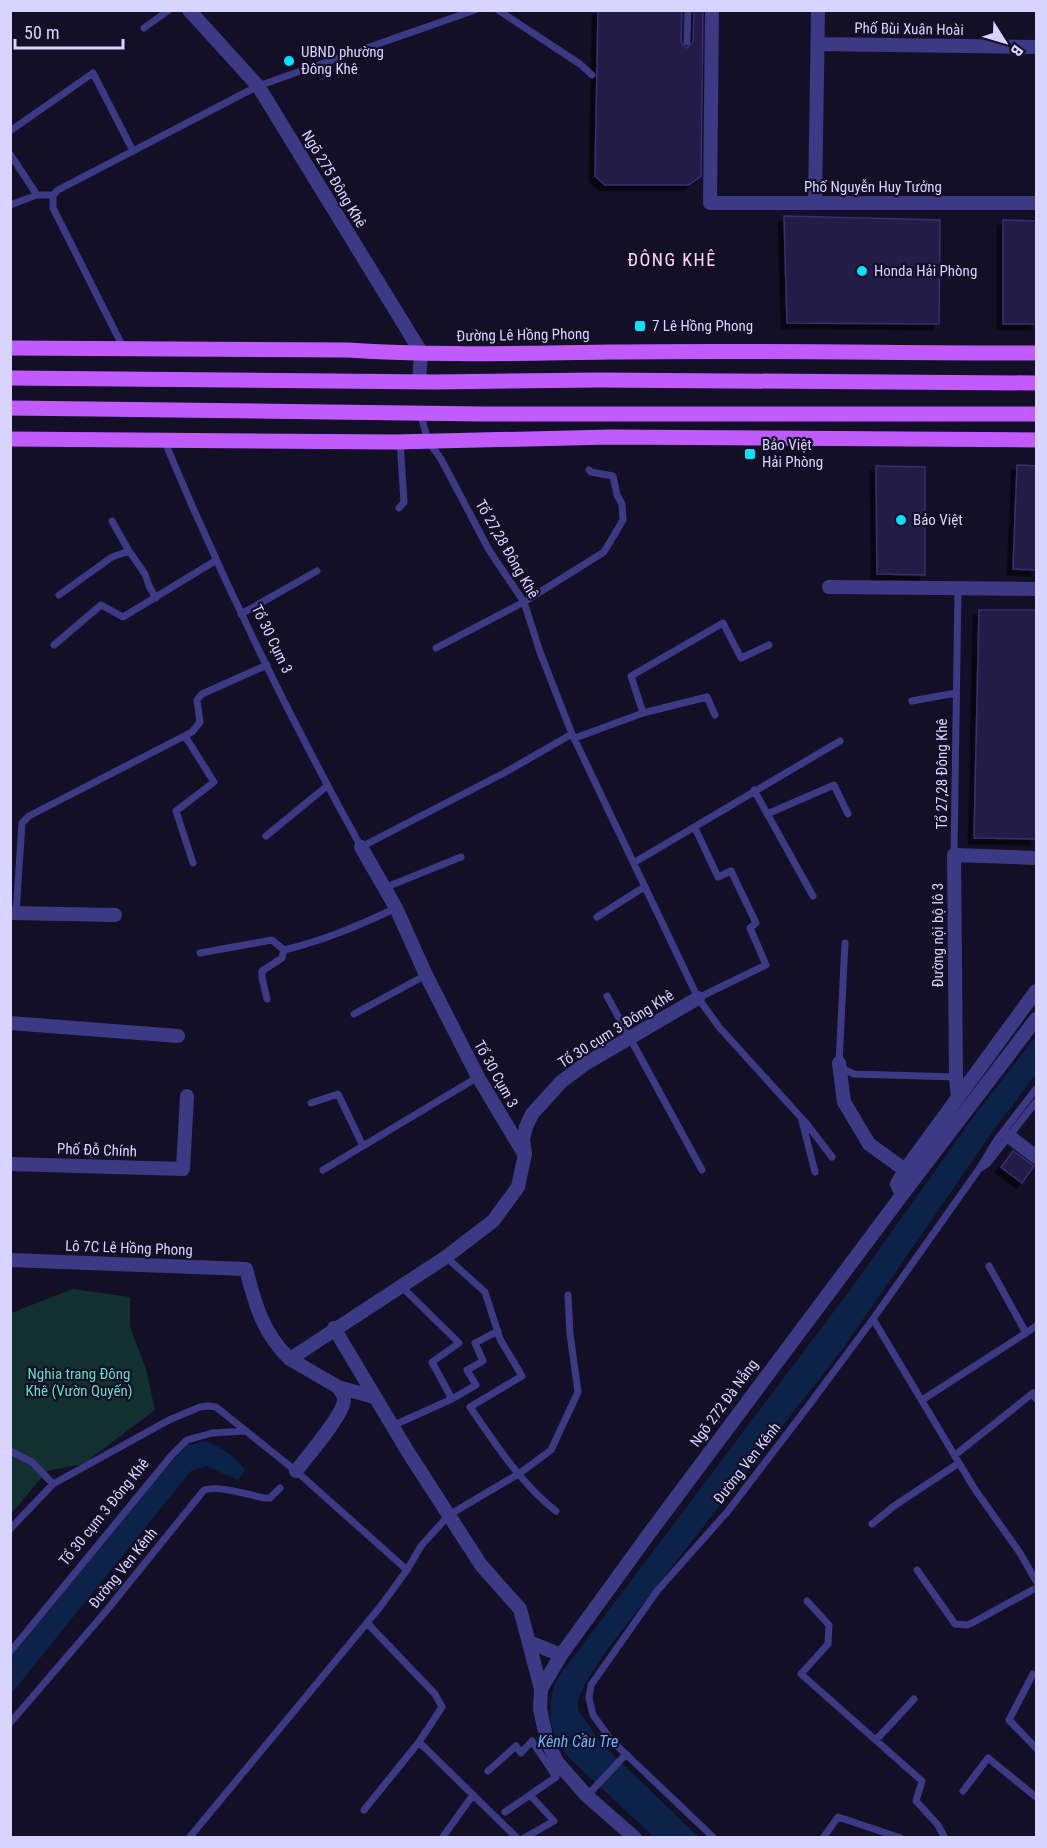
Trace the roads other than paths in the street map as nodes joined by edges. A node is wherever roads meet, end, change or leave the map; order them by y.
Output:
1 (169, 10) edge
2 (189, 10) edge
3 (475, 10) edge
4 (498, 10) edge
5 (688, 10) edge
6 (712, 10) edge
7 (818, 10) edge
8 (144, 28) dead end
9 (687, 42) dead end
10 (818, 44) junction
11 (1036, 47) edge
12 (592, 75) dead end
13 (258, 86) junction
14 (10, 131) edge
15 (133, 151) junction
16 (11, 154) edge
17 (37, 195) junction
18 (53, 195) junction
19 (814, 203) junction
20 (1036, 203) edge
21 (10, 205) edge
22 (10, 348) edge
23 (124, 348) junction
24 (421, 352) junction
25 (1036, 353) edge
26 (10, 378) edge
27 (419, 382) junction
28 (1036, 383) edge
29 (10, 408) edge
30 (420, 412) junction
31 (1036, 414) edge
32 (10, 439) edge
33 (164, 440) junction
34 (1036, 440) edge
35 (400, 441) junction
36 (428, 441) junction
37 (589, 470) dead end
38 (399, 508) dead end
39 (112, 521) dead end
40 (129, 551) junction
41 (215, 561) junction
42 (316, 571) dead end
43 (829, 587) dead end
44 (958, 588) junction
45 (1036, 589) edge
46 (59, 595) dead end
47 (156, 598) junction
48 (524, 602) junction
49 (242, 614) junction
50 (54, 645) dead end
51 (769, 645) dead end
52 (436, 648) dead end
53 (267, 665) junction
54 (956, 693) junction
55 (912, 701) dead end
56 (643, 713) junction
57 (715, 715) dead end
58 (185, 736) junction
59 (573, 736) junction
60 (840, 741) dead end
61 (327, 786) junction
62 (754, 790) junction
63 (767, 814) junction
64 (848, 814) dead end
65 (695, 828) junction
66 (266, 837) dead end
67 (361, 848) junction
68 (954, 855) junction
69 (461, 857) dead end
70 (1036, 858) edge
71 (635, 862) junction
72 (193, 863) dead end
73 (644, 887) junction
74 (384, 888) junction
75 (813, 896) dead end
76 (396, 908) junction
77 (13, 913) edge
78 (115, 915) dead end
79 (597, 917) dead end
80 (844, 943) dead end
81 (284, 950) junction
82 (200, 953) dead end
83 (426, 975) junction
84 (1036, 991) edge
85 (606, 996) dead end
86 (698, 998) junction
87 (267, 999) dead end
88 (354, 1014) dead end
89 (1036, 1019) edge
90 (10, 1023) edge
91 (178, 1036) dead end
92 (630, 1038) junction
93 (839, 1063) junction
94 (478, 1077) junction
95 (956, 1077) junction
96 (1036, 1089) edge
97 (187, 1096) dead end
98 (958, 1098) junction
99 (1036, 1102) edge
100 (311, 1103) dead end
101 (802, 1119) junction
102 (1010, 1137) junction
103 (363, 1146) junction
104 (525, 1154) junction
105 (832, 1157) dead end
106 (1036, 1157) edge
107 (10, 1164) edge
108 (979, 1169) junction
109 (323, 1170) dead end
110 (702, 1170) dead end
111 (905, 1170) junction
112 (815, 1172) dead end
113 (902, 1195) junction
114 (446, 1257) junction
115 (10, 1260) edge
116 (989, 1266) dead end
117 (401, 1286) junction
118 (568, 1295) dead end
119 (873, 1319) junction
120 (1036, 1326) edge
121 (334, 1328) junction
122 (498, 1331) junction
123 (1026, 1333) junction
124 (290, 1359) junction
125 (338, 1387) junction
126 (374, 1397) junction
127 (452, 1399) junction
128 (1036, 1399) edge
129 (922, 1400) junction
130 (392, 1426) junction
131 (246, 1431) junction
132 (10, 1451) edge
133 (957, 1459) junction
134 (296, 1471) junction
135 (520, 1473) junction
136 (53, 1484) junction
137 (280, 1488) dead end
138 (556, 1511) dead end
139 (449, 1515) junction
140 (872, 1524) dead end
141 (10, 1529) edge
142 (407, 1570) junction
143 (917, 1570) dead end
144 (1036, 1581) edge
145 (1036, 1588) edge
146 (807, 1601) dead end
147 (367, 1623) junction
148 (529, 1642) junction
149 (10, 1652) edge
150 (561, 1655) junction
151 (1032, 1674) dead end
152 (541, 1689) junction
153 (914, 1699) dead end
154 (10, 1723) edge
155 (876, 1740) junction
156 (419, 1742) junction
157 (1036, 1748) edge
158 (624, 1755) junction
159 (556, 1762) junction
160 (488, 1771) dead end
161 (556, 1777) junction
162 (963, 1791) dead end
163 (590, 1792) junction
164 (473, 1795) junction
165 (530, 1795) junction
166 (1036, 1797) edge
167 (364, 1810) dead end
168 (505, 1812) dead end
169 (189, 1838) edge
170 (442, 1838) edge
171 (518, 1838) edge
172 (524, 1838) edge
173 (634, 1838) edge
174 (714, 1838) edge
175 (823, 1838) edge
176 (901, 1838) edge
177 (945, 1838) edge

1 - 8 lane
2 - 13 street, Ngõ 275 Đông Khê
3 - 13 lane
4 - 12 lane
5 - 9 lane
6 - 19 street, Phố Nguyễn Huy Tưởng
7 - 10 street
10 - 11 street, Phố Bùi Xuân Hoài
10 - 19 street
13 - 15 lane
13 - 24 street, Ngõ 275 Đông Khê
14 - 15 lane
15 - 18 lane
16 - 17 lane
17 - 18 lane
17 - 21 lane
18 - 23 lane
19 - 20 street, Phố Nguyễn Huy Tưởng
22 - 23 main road, Đường Lê Hồng Phong
23 - 24 main road, Đường Lê Hồng Phong
24 - 25 main road, Đường Lê Hồng Phong
24 - 27 street
26 - 27 main road
27 - 28 main road
29 - 30 main road
30 - 31 main road
30 - 36 lane, Tổ 27,28 Đông Khê
32 - 33 main road
33 - 35 main road
33 - 41 lane, Tổ 30 Cụm 3
34 - 36 main road
35 - 36 main road
35 - 38 lane
36 - 48 lane, Tổ 27,28 Đông Khê
37 - 48 lane
39 - 40 lane
40 - 46 lane
40 - 47 lane
41 - 47 lane
41 - 49 lane, Tổ 30 Cụm 3
42 - 49 lane
43 - 44 street
44 - 45 street
44 - 54 lane
47 - 50 lane
48 - 52 lane
48 - 59 lane, Tổ 27,28 Đông Khê
49 - 53 lane, Tổ 30 Cụm 3
51 - 56 lane
53 - 58 lane
53 - 61 lane, Tổ 30 Cụm 3
54 - 55 lane
54 - 68 lane, Tổ 27,28 Đông Khê
56 - 57 lane
56 - 59 lane
58 - 72 lane
58 - 77 lane
59 - 67 lane
59 - 71 lane, Tổ 27,28 Đông Khê
60 - 62 lane
61 - 66 lane
61 - 67 lane, Tổ 30 Cụm 3
62 - 63 lane
62 - 65 lane
63 - 64 lane
63 - 75 lane
65 - 71 lane
65 - 86 lane
67 - 74 street, Tổ 30 Cụm 3
68 - 70 street
68 - 95 street, Đường nội bộ lô 3
69 - 74 lane
71 - 73 lane, Tổ 27,28 Đông Khê
73 - 79 lane
73 - 86 lane, Tổ 27,28 Đông Khê
74 - 76 street, Tổ 30 Cụm 3
76 - 81 lane
76 - 83 street, Tổ 30 Cụm 3
77 - 78 street
80 - 93 lane
81 - 82 lane
81 - 87 lane
83 - 88 lane
83 - 94 street, Tổ 30 Cụm 3
84 - 98 street
85 - 92 lane
86 - 92 street, Tổ 30 cụm 3 Đông Khê
86 - 101 lane, Tổ 30 cụm 3 Đông Khê
89 - 113 street, Ngõ 272 Đà Nẵng
90 - 91 street
92 - 104 street, Tổ 30 cụm 3 Đông Khê
92 - 110 lane
93 - 95 lane
93 - 111 street
94 - 103 lane
94 - 104 street, Tổ 30 Cụm 3
95 - 98 street, Đường nội bộ lô 3
96 - 108 lane, Đường Ven Kênh
97 - 107 street, Phố Đỗ Chính
98 - 111 street
99 - 102 lane
100 - 103 lane
101 - 105 lane, Tổ 30 cụm 3 Đông Khê
101 - 112 lane
102 - 106 street
102 - 108 lane
103 - 109 lane
104 - 114 street, Tổ 30 cụm 3 Đông Khê
108 - 119 lane, Đường Ven Kênh
111 - 113 street
113 - 150 street, Ngõ 272 Đà Nẵng
114 - 117 street, Tổ 30 cụm 3 Đông Khê
114 - 122 lane
115 - 124 street, Lô 7C Lê Hồng Phong
116 - 123 lane
117 - 121 street, Tổ 30 cụm 3 Đông Khê
117 - 127 lane
118 - 135 lane
119 - 129 lane
119 - 158 lane, Đường Ven Kênh
120 - 123 lane
121 - 124 street, Tổ 30 cụm 3 Đông Khê
121 - 126 street
122 - 127 lane
122 - 135 lane
123 - 129 lane
124 - 125 street
125 - 126 street
125 - 134 street
126 - 130 street
127 - 130 lane
128 - 133 lane
129 - 133 lane
130 - 139 street
131 - 134 lane, Tổ 30 cụm 3 Đông Khê
131 - 136 lane, Tổ 30 cụm 3 Đông Khê
131 - 149 lane, Tổ 30 cụm 3 Đông Khê
132 - 136 lane
133 - 140 lane
133 - 144 lane
134 - 142 lane, Tổ 30 cụm 3 Đông Khê
135 - 138 lane
135 - 139 lane
136 - 141 lane, Tổ 30 cụm 3 Đông Khê
137 - 154 lane, Đường Ven Kênh
139 - 142 lane
139 - 148 street
142 - 147 lane
143 - 145 lane
146 - 155 lane
147 - 156 lane
147 - 169 lane
148 - 150 street
148 - 152 street
150 - 152 street, Ngõ 272 Đà Nẵng
151 - 157 lane
152 - 159 street
153 - 155 lane
155 - 177 lane
156 - 164 lane
156 - 167 lane
158 - 163 lane
158 - 174 lane, Đường Ven Kênh
159 - 161 lane
159 - 163 street
160 - 161 lane
161 - 165 lane
162 - 166 lane
163 - 173 street
164 - 170 lane
164 - 171 lane
165 - 168 lane
165 - 172 lane
175 - 176 lane

